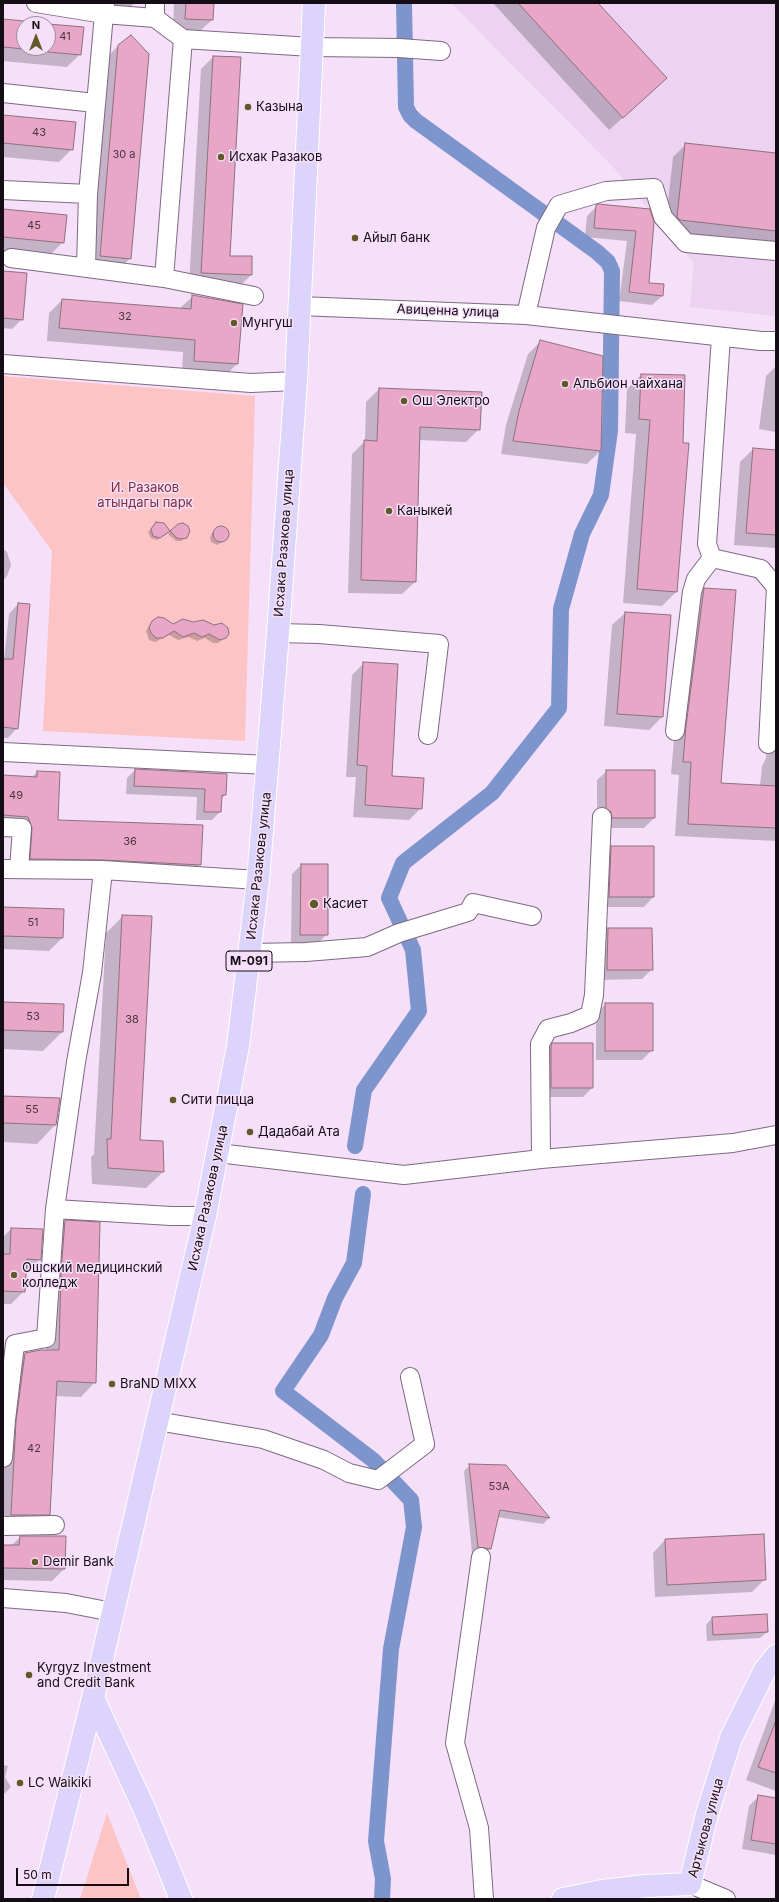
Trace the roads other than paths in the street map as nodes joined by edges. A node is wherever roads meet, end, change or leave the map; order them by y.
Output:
1 (36, 3) edge
2 (314, 3) edge
3 (105, 8) edge
4 (155, 10) edge
5 (183, 39) junction
6 (312, 47) junction
7 (434, 51) dead end
8 (3, 93) edge
9 (95, 103) junction
10 (3, 190) edge
11 (88, 194) junction
12 (776, 251) edge
13 (11, 258) dead end
14 (86, 268) junction
15 (164, 278) junction
16 (254, 296) dead end
17 (299, 306) junction
18 (526, 314) junction
19 (721, 337) junction
20 (776, 341) edge
21 (3, 364) edge
22 (296, 381) junction
23 (712, 558) junction
24 (278, 633) junction
25 (675, 731) dead end
26 (428, 735) dead end
27 (768, 744) dead end
28 (3, 752) edge
29 (268, 764) junction
30 (602, 817) dead end
31 (3, 827) edge
32 (11, 869) edge
33 (104, 870) junction
34 (258, 880) junction
35 (532, 916) dead end
36 (250, 953) junction
37 (776, 1135) edge
38 (218, 1153) junction
39 (541, 1159) junction
40 (55, 1209) junction
41 (205, 1216) junction
42 (410, 1377) dead end
43 (4, 1420) edge
44 (157, 1421) junction
45 (3, 1458) edge
46 (55, 1525) dead end
47 (3, 1526) edge
48 (481, 1557) dead end
49 (3, 1598) edge
50 (112, 1612) junction
51 (776, 1656) edge
52 (93, 1698) junction
53 (690, 1884) junction
54 (43, 1899) edge
55 (181, 1899) edge
56 (484, 1899) edge
57 (563, 1899) edge
58 (726, 1899) edge

1 - 3 street
2 - 6 main road, Исхака Разакова улица / М-091
3 - 4 street
3 - 9 street
4 - 5 street
5 - 6 street
5 - 15 street
6 - 7 street
6 - 17 main road, Исхака Разакова улица / М-091
8 - 9 street
9 - 11 street
10 - 11 street
11 - 14 street
12 - 18 street
13 - 14 street
14 - 15 street
15 - 16 street
17 - 18 street, Авиценна улица
17 - 22 main road, Исхака Разакова улица / М-091
18 - 19 street, Авиценна улица
19 - 20 street
19 - 23 street
21 - 22 street
22 - 24 main road, Исхака Разакова улица / М-091
23 - 25 street
23 - 27 street
24 - 26 street
24 - 29 main road, Исхака Разакова улица / М-091
28 - 29 street
29 - 34 main road, Исхака Разакова улица / М-091
30 - 39 street
31 - 32 street
32 - 33 street
33 - 34 street
33 - 40 street
34 - 36 main road, Исхака Разакова улица / М-091
35 - 36 street
36 - 38 main road, Исхака Разакова улица / М-091
37 - 39 street
38 - 39 street
38 - 41 main road, Исхака Разакова улица / М-091
40 - 41 street
40 - 43 street
41 - 44 main road, Исхака Разакова улица / М-091
42 - 44 street
43 - 45 street
44 - 50 main road, Исхака Разакова улица / М-091
46 - 47 street
48 - 56 street
49 - 50 street
50 - 52 main road, Исхака Разакова улица / М-091
51 - 53 main road, Артыкова улица
52 - 54 main road, Исхака Разакова улица / М-091
52 - 55 main road
53 - 57 main road, Артыкова улица
53 - 58 street

